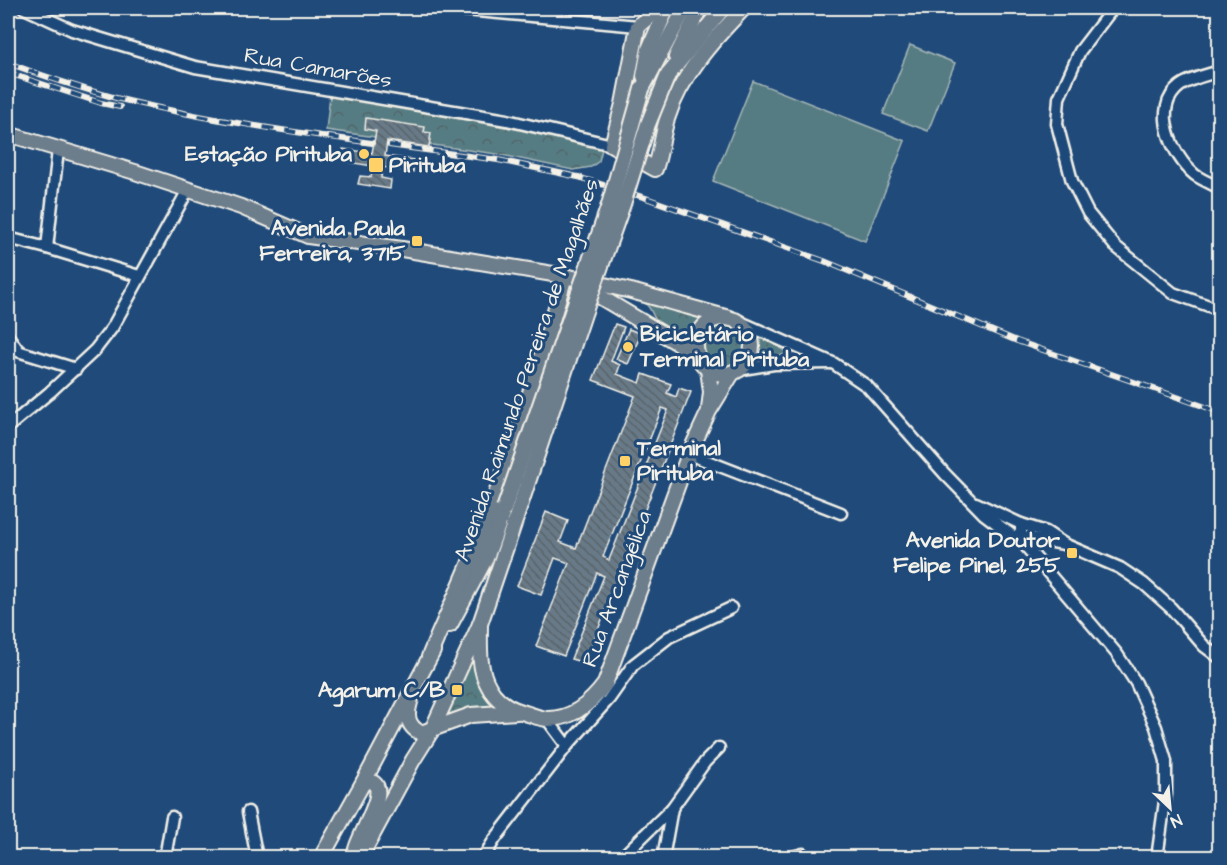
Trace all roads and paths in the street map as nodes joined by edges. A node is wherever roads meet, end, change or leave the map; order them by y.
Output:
1 (24, 8) edge
2 (444, 8) edge
3 (659, 8) edge
4 (667, 8) edge
5 (685, 8) edge
6 (700, 8) edge
7 (723, 8) edge
8 (744, 8) edge
9 (1113, 8) edge
10 (638, 26) junction
11 (649, 49) junction
12 (648, 70) junction
13 (1220, 71) edge
14 (668, 75) junction
15 (8, 134) edge
16 (612, 145) junction
17 (58, 150) junction
18 (1220, 188) edge
19 (188, 190) junction
20 (8, 238) edge
21 (47, 248) junction
22 (139, 276) junction
23 (565, 276) junction
24 (1220, 310) edge
25 (732, 319) junction
26 (8, 336) edge
27 (13, 349) edge
28 (833, 363) junction
29 (704, 364) junction
30 (76, 369) junction
31 (735, 371) junction
32 (709, 411) junction
33 (8, 427) edge
34 (689, 454) junction
35 (972, 502) junction
36 (841, 513) dead end
37 (1017, 522) junction
38 (1014, 534) junction
39 (1064, 544) junction
40 (731, 608) dead end
41 (480, 624) junction
42 (429, 657) junction
43 (1220, 658) edge
44 (633, 665) junction
45 (609, 672) junction
46 (418, 677) junction
47 (519, 712) junction
48 (547, 719) junction
49 (432, 730) junction
50 (567, 746) junction
51 (719, 748) dead end
52 (364, 781) junction
53 (672, 808) junction
54 (248, 812) dead end
55 (172, 818) dead end
56 (803, 854) dead end
57 (165, 858) edge
58 (257, 858) edge
59 (323, 858) edge
60 (358, 858) edge
61 (483, 858) edge
62 (621, 858) edge
63 (663, 858) edge
64 (789, 858) edge
65 (1157, 858) edge

1 - 16 street, Rua Camarões
2 - 10 street
3 - 10 main road
4 - 11 main road, Avenida Raimundo Pereira de Magalhães
5 - 12 main road
6 - 14 main road
7 - 14 main road
8 - 16 main road
9 - 24 street
10 - 11 main road
10 - 16 main road
11 - 12 main road, Avenida Raimundo Pereira de Magalhães
12 - 42 main road, Avenida Raimundo Pereira de Magalhães, bridge
13 - 18 street
14 - 41 main road, Avenida Raimundo Pereira de Magalhães, bridge
15 - 17 main road
17 - 19 main road
17 - 21 street
19 - 22 street
19 - 23 main road
20 - 21 street
21 - 22 street
22 - 30 street
23 - 25 main road
23 - 29 main road
23 - 42 main road
25 - 28 street
25 - 29 main road
25 - 31 main road
26 - 27 street
27 - 30 street
28 - 31 street
28 - 35 street
29 - 31 main road
29 - 32 main road, Rua Arcangélica
30 - 33 street
31 - 32 main road, Rua Arcangélica
32 - 34 main road, Rua Arcangélica
34 - 36 street
34 - 45 main road, Rua Arcangélica
35 - 37 street
35 - 38 street
37 - 38 street
37 - 39 street
38 - 39 street
38 - 65 street
39 - 43 street
40 - 44 street
41 - 47 main road
41 - 49 main road, Avenida Raimundo Pereira de Magalhães
42 - 46 main road, Avenida Raimundo Pereira de Magalhães
44 - 45 street
44 - 50 street
45 - 48 main road, Rua Arcangélica
46 - 49 main road
46 - 52 main road, Avenida Raimundo Pereira de Magalhães
47 - 48 main road
47 - 49 main road
48 - 50 street
49 - 60 main road, Avenida Raimundo Pereira de Magalhães
50 - 61 street
51 - 53 street
52 - 59 main road, Avenida Raimundo Pereira de Magalhães
52 - 60 main road
53 - 62 street
53 - 63 street
54 - 58 street
55 - 57 street
56 - 64 street

